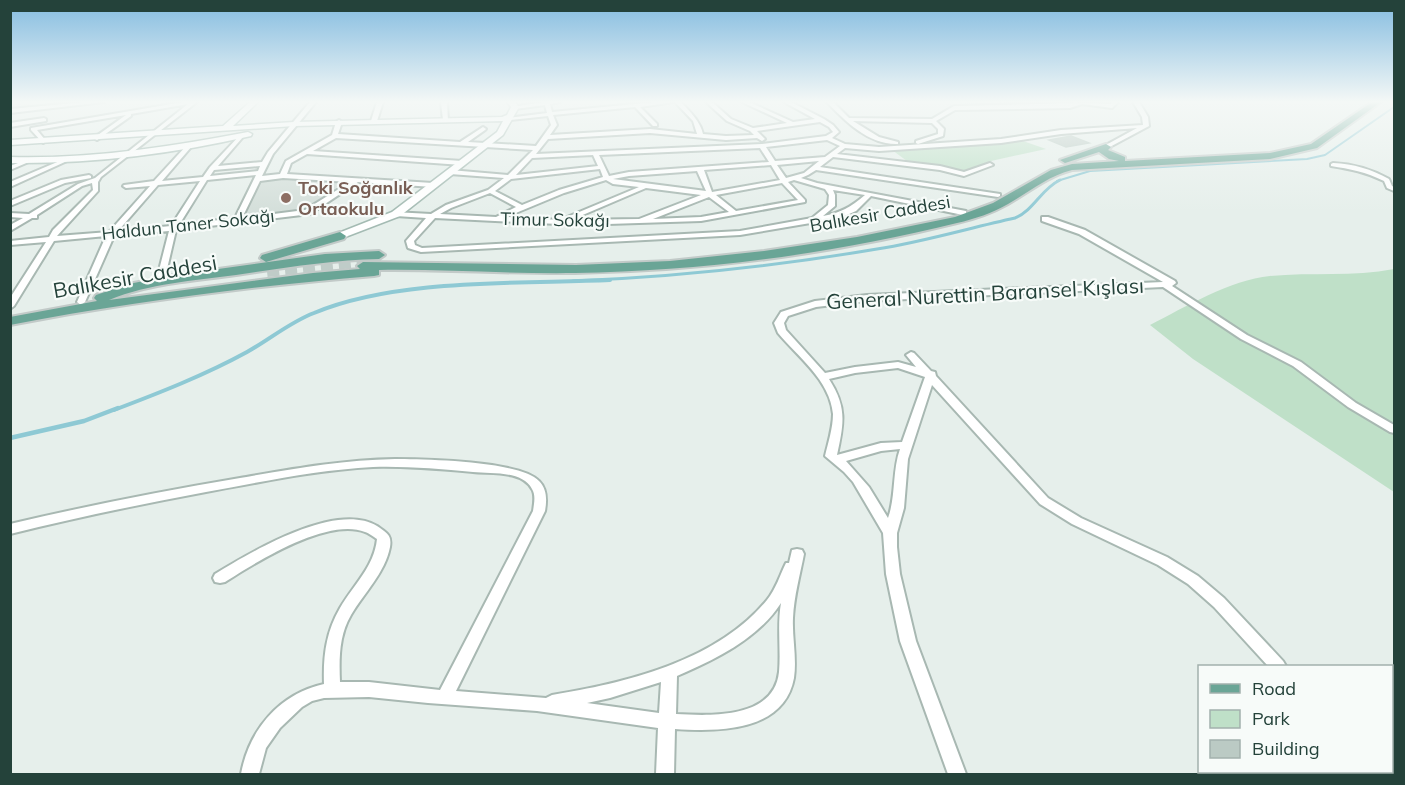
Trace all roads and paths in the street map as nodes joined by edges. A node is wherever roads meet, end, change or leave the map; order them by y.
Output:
1 (41, 139) edge
2 (86, 139) edge
3 (148, 139) edge
4 (227, 139) edge
5 (239, 139) edge
6 (280, 139) edge
7 (330, 139) edge
8 (376, 139) edge
9 (469, 139) edge
10 (494, 139) edge
11 (546, 139) edge
12 (761, 139) edge
13 (822, 139) edge
14 (829, 139) edge
15 (876, 139) edge
16 (925, 139) edge
17 (1012, 139) edge
18 (1127, 139) edge
19 (1310, 139) edge
20 (1325, 139) edge
21 (43, 141) junction
22 (10, 144) edge
23 (461, 144) junction
24 (487, 145) junction
25 (764, 145) junction
26 (189, 146) junction
27 (844, 146) junction
28 (537, 148) junction
29 (131, 151) junction
30 (304, 152) junction
31 (596, 154) junction
32 (529, 156) junction
33 (829, 157) junction
34 (1100, 157) junction
35 (10, 160) edge
36 (28, 160) junction
37 (64, 161) junction
38 (462, 163) junction
39 (773, 163) junction
40 (264, 164) junction
41 (911, 165) junction
42 (990, 165) dead end
43 (1333, 165) dead end
44 (603, 167) junction
45 (10, 168) edge
46 (212, 168) junction
47 (817, 168) junction
48 (700, 169) junction
49 (1051, 169) junction
50 (450, 172) junction
51 (258, 176) junction
52 (283, 176) junction
53 (509, 176) junction
54 (98, 177) junction
55 (607, 177) junction
56 (205, 178) junction
57 (795, 178) junction
58 (356, 181) junction
59 (784, 181) junction
60 (906, 181) junction
61 (154, 183) junction
62 (10, 185) edge
63 (434, 185) junction
64 (126, 186) dead end
65 (646, 187) junction
66 (828, 187) junction
67 (1395, 189) edge
68 (491, 191) junction
69 (710, 194) junction
70 (870, 194) junction
71 (998, 195) junction
72 (10, 204) edge
73 (521, 207) junction
74 (963, 213) junction
75 (396, 214) junction
76 (736, 214) junction
77 (10, 215) edge
78 (34, 216) junction
79 (432, 218) junction
80 (497, 219) junction
81 (1045, 219) dead end
82 (237, 221) junction
83 (640, 221) junction
84 (560, 222) junction
85 (812, 222) junction
86 (173, 228) junction
87 (10, 229) edge
88 (111, 234) junction
89 (340, 236) joint
90 (51, 239) junction
91 (10, 243) edge
92 (323, 243) junction
93 (329, 258) junction
94 (365, 260) junction
95 (304, 261) junction
96 (577, 265) junction
97 (312, 277) junction
98 (180, 279) junction
99 (160, 282) junction
100 (1165, 284) junction
101 (101, 298) junction
102 (79, 305) junction
103 (12, 314) edge
104 (911, 355) dead end
105 (931, 374) junction
106 (822, 377) junction
107 (1395, 430) edge
108 (907, 445) junction
109 (839, 459) junction
110 (10, 529) edge
111 (890, 533) junction
112 (220, 578) dead end
113 (1277, 665) edge
114 (669, 673) junction
115 (332, 690) junction
116 (445, 697) junction
117 (537, 704) junction
118 (667, 721) junction
119 (250, 774) edge
120 (665, 774) edge
121 (957, 774) edge

1 - 21 street
2 - 21 street
3 - 29 street
4 - 26 street
5 - 46 street
6 - 40 street
7 - 30 street
8 - 23 street
9 - 23 street
10 - 24 street
11 - 28 street
12 - 25 street
13 - 25 street
14 - 27 street
15 - 16 street
17 - 27 street
18 - 34 street
19 - 34 main road, Balıkesir Caddesi
20 - 34 main road, Balıkesir Caddesi
21 - 22 street
23 - 24 street
24 - 28 street
24 - 38 street
25 - 31 street
25 - 39 street
26 - 29 street
26 - 61 street
27 - 33 street
28 - 32 street
29 - 37 street
29 - 54 street
30 - 38 street
30 - 52 street
31 - 32 street
31 - 44 street
32 - 53 street
33 - 39 street
33 - 41 street
33 - 47 street
34 - 49 main road, Balıkesir Caddesi
34 - 49 main road
35 - 36 street
36 - 37 street
36 - 45 street
37 - 62 street
38 - 50 street
39 - 48 street
39 - 59 street
40 - 46 street
40 - 51 street
41 - 42 street
41 - 60 street
43 - 67 street
44 - 53 street
44 - 55 street
46 - 56 street
47 - 57 street
47 - 60 street
48 - 55 street
48 - 69 street
49 - 71 main road, Balıkesir Caddesi
49 - 96 main road, Balıkesir Caddesi
50 - 53 street
50 - 63 street
51 - 52 street
51 - 56 street
51 - 82 street
52 - 58 street
53 - 68 street
54 - 72 street
54 - 78 street
54 - 90 street
55 - 65 street
55 - 73 street
56 - 61 street
56 - 86 street
57 - 59 street
57 - 66 street
58 - 63 street
58 - 82 street, Haldun Taner Sokağı
59 - 69 street
59 - 76 street
60 - 71 street
61 - 64 street
61 - 88 street
63 - 75 street
65 - 69 street
65 - 84 street
66 - 70 street
66 - 85 street
68 - 73 street
68 - 79 street
69 - 76 street
69 - 83 street, Timur Sokağı
70 - 74 street
70 - 85 street
71 - 74 main road, Balıkesir Caddesi
73 - 80 street
74 - 96 main road, Balıkesir Caddesi
75 - 79 street, Timur Sokağı
75 - 89 street
76 - 83 street
77 - 78 street
78 - 87 street
79 - 80 street, Timur Sokağı
79 - 85 street
80 - 84 street, Timur Sokağı
81 - 100 street
82 - 86 street, Haldun Taner Sokağı
83 - 84 street, Timur Sokağı
86 - 88 street, Haldun Taner Sokağı
86 - 99 street
88 - 90 street, Haldun Taner Sokağı
88 - 102 street
89 - 92 main road
90 - 91 street, Haldun Taner Sokağı
90 - 103 street
92 - 93 main road
92 - 94 main road
92 - 95 main road
92 - 98 main road
93 - 94 main road
93 - 95 main road
93 - 97 main road
94 - 96 main road, Balıkesir Caddesi
95 - 97 main road
95 - 98 main road
96 - 97 main road
97 - 102 main road
98 - 99 main road
99 - 101 main road
100 - 106 street, General Nurettin Baransel Kışlası
100 - 107 street, General Nurettin Baransel Kışlası
101 - 102 main road, Balıkesir Caddesi
101 - 102 main road, Balıkesir Caddesi
102 - 103 main road, Balıkesir Caddesi
104 - 105 street
105 - 106 street
105 - 108 street
105 - 113 street
106 - 109 street, General Nurettin Baransel Kışlası
108 - 109 street
108 - 111 street
109 - 111 street
110 - 116 street
111 - 121 street
112 - 115 street
114 - 117 street
114 - 118 street
114 - 118 street
115 - 116 street
115 - 119 street
116 - 117 street
117 - 118 street
118 - 120 street

